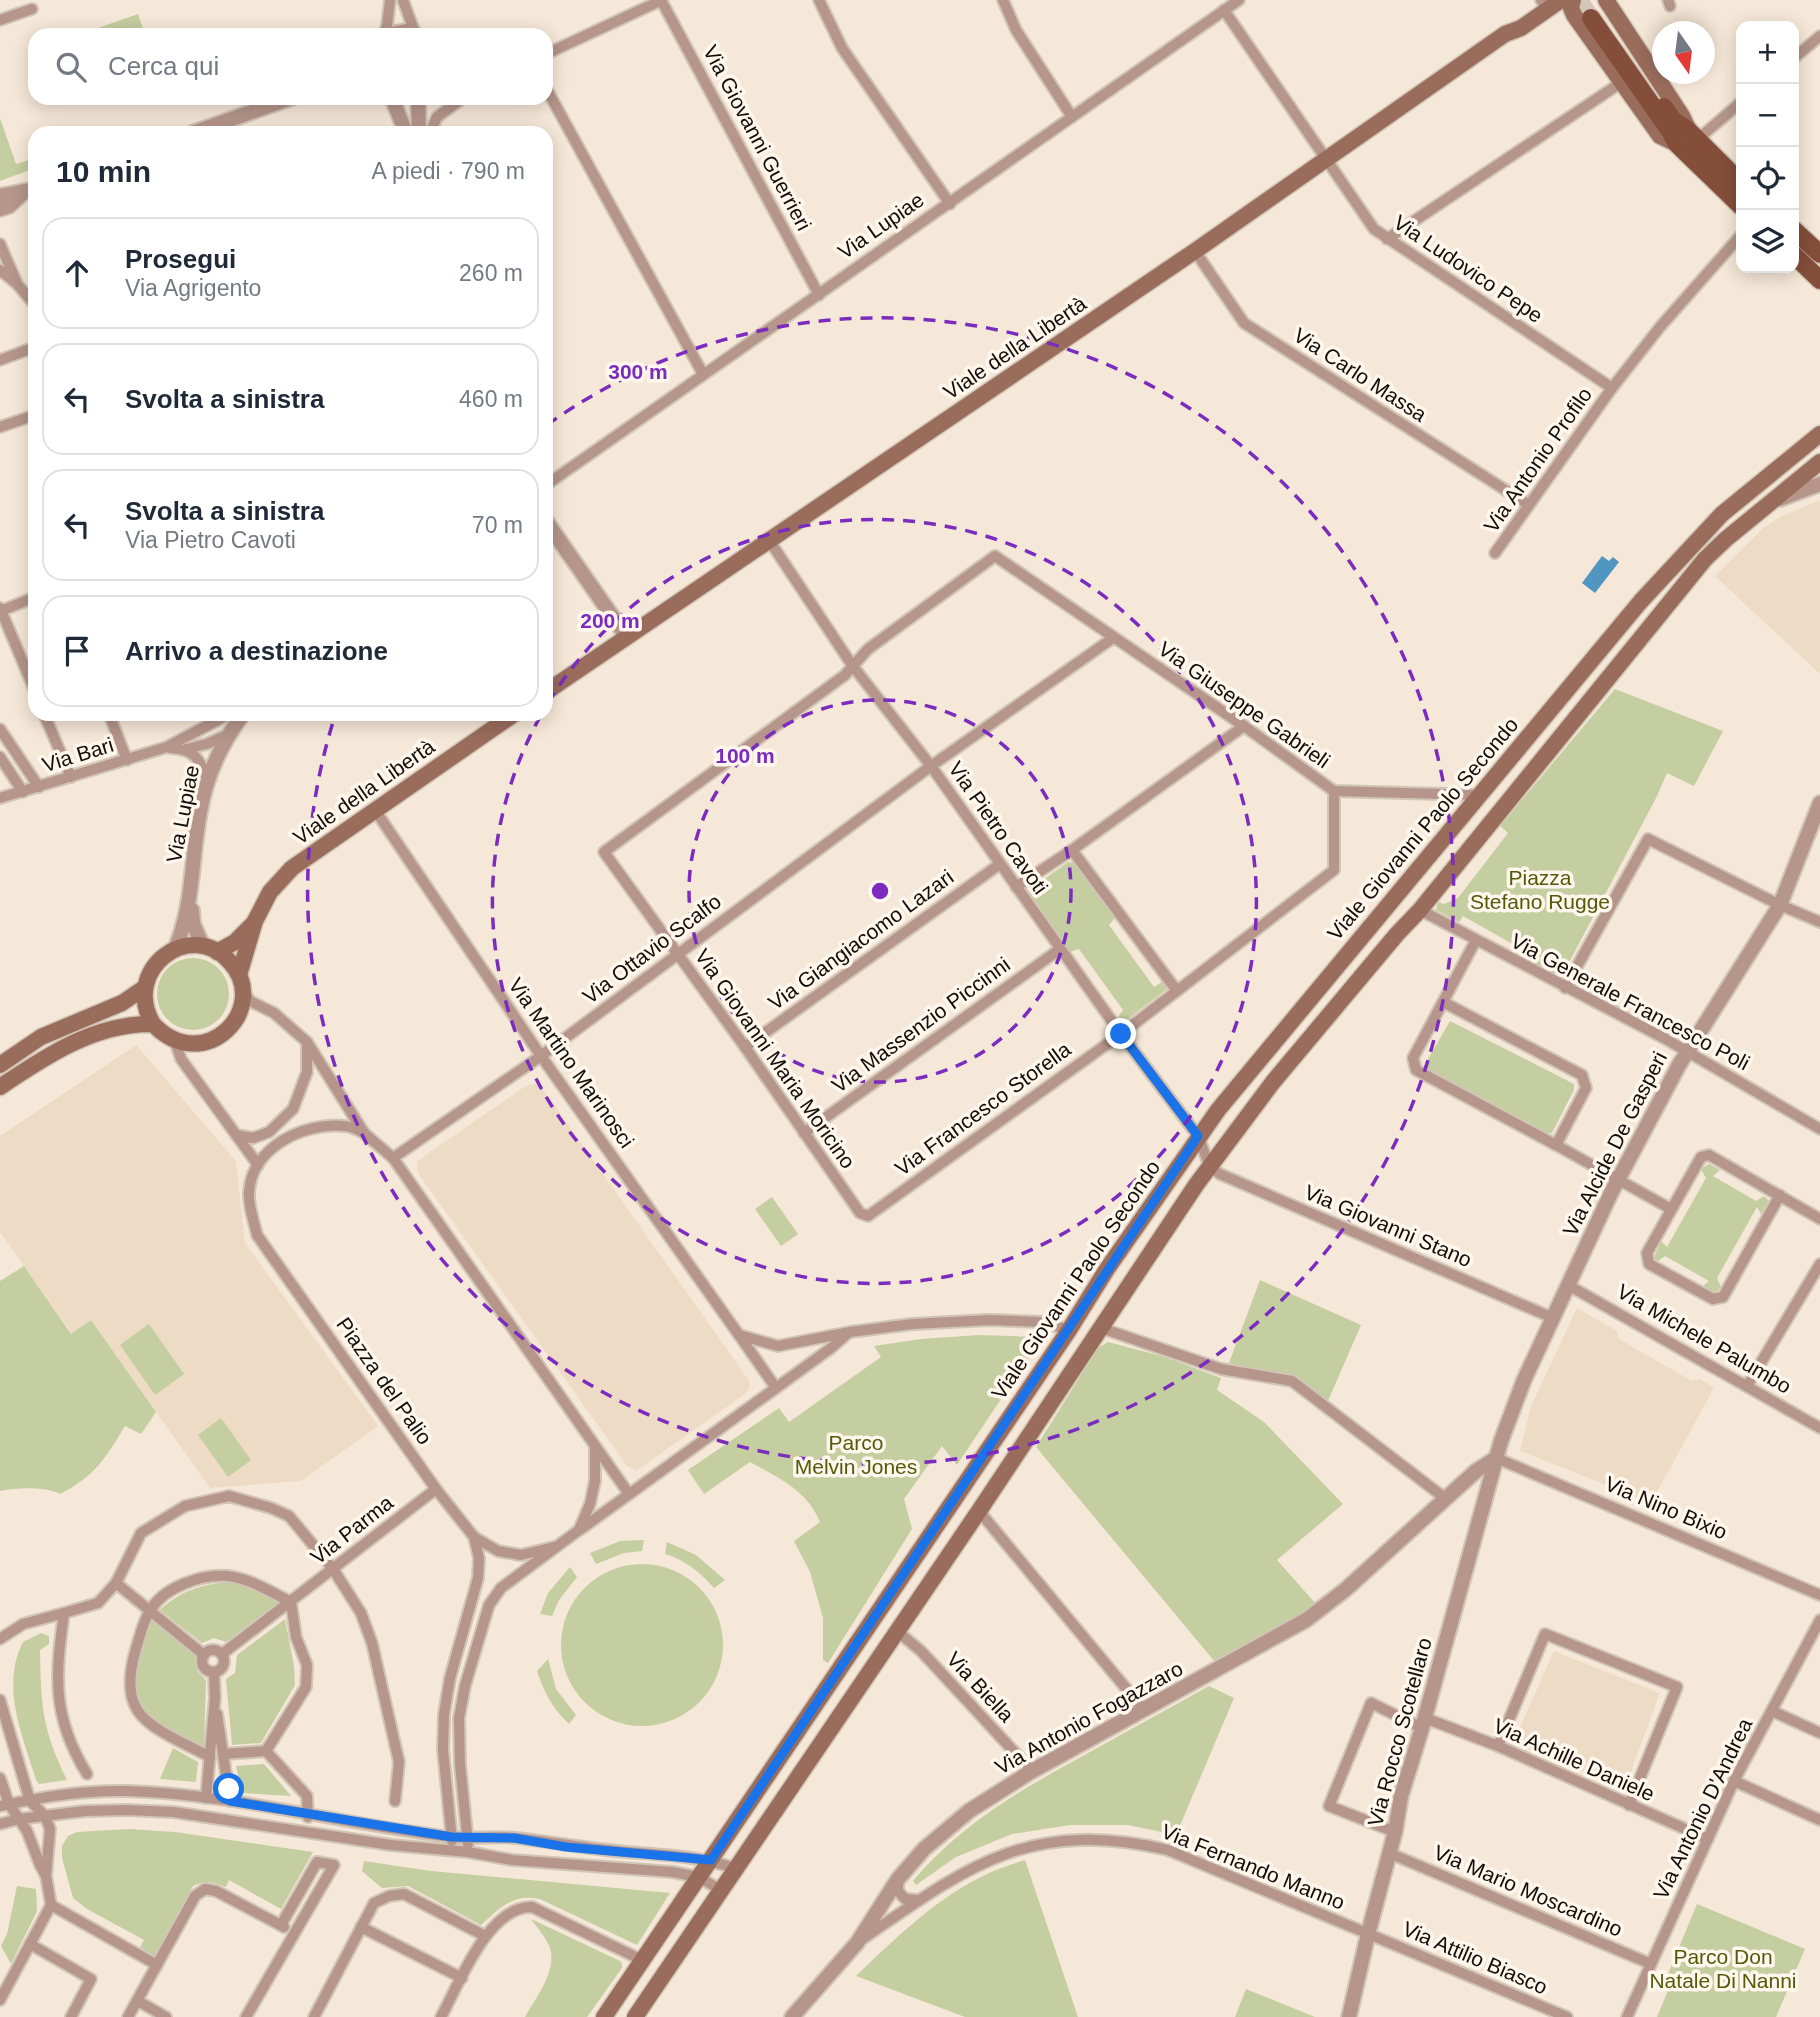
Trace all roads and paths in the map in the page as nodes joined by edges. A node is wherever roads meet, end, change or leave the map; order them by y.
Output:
1 (390, 0) edge
2 (403, 0) edge
3 (662, 0) edge
4 (819, 0) edge
5 (1003, 0) edge
6 (1239, 0) edge
7 (1548, 2) edge
8 (32, 9) dead end
9 (1588, 9) edge
10 (1224, 10) junction
11 (0, 20) edge
12 (386, 28) edge
13 (414, 28) edge
14 (1820, 36) edge
15 (553, 51) edge
16 (1799, 54) edge
17 (1622, 82) junction
18 (553, 101) edge
19 (272, 105) edge
20 (395, 105) edge
21 (418, 105) edge
22 (453, 105) edge
23 (1736, 105) edge
24 (1072, 117) junction
25 (212, 126) edge
26 (403, 126) edge
27 (419, 126) edge
28 (433, 126) edge
29 (1687, 138) junction
30 (1326, 159) junction
31 (1736, 179) edge
32 (28, 190) edge
33 (28, 191) edge
34 (0, 196) edge
35 (1736, 200) edge
36 (950, 204) junction
37 (0, 209) edge
38 (1799, 235) edge
39 (1387, 239) junction
40 (1736, 241) edge
41 (0, 244) edge
42 (1195, 251) junction
43 (1820, 254) edge
44 (1799, 260) edge
45 (0, 270) edge
46 (1820, 280) edge
47 (18, 284) junction
48 (819, 295) junction
49 (28, 296) edge
50 (28, 350) edge
51 (0, 360) edge
52 (703, 374) junction
53 (1612, 388) junction
54 (28, 417) edge
55 (0, 427) edge
56 (1820, 434) edge
57 (1820, 462) edge
58 (553, 480) edge
59 (1820, 484) edge
60 (1769, 503) junction
61 (1529, 505) junction
62 (553, 531) edge
63 (769, 540) junction
64 (1495, 553) dead end
65 (28, 599) edge
66 (1641, 601) junction
67 (1, 609) edge
68 (1658, 615) junction
69 (626, 636) junction
70 (1113, 638) junction
71 (852, 666) junction
72 (28, 674) edge
73 (553, 687) edge
74 (47, 721) edge
75 (112, 721) edge
76 (216, 721) edge
77 (238, 721) edge
78 (504, 721) edge
79 (1244, 726) junction
80 (0, 729) edge
81 (227, 735) junction
82 (167, 747) junction
83 (186, 748) junction
84 (0, 757) edge
85 (127, 760) junction
86 (931, 766) junction
87 (71, 777) junction
88 (208, 782) junction
89 (39, 787) junction
90 (1334, 791) junction
91 (23, 792) junction
92 (1479, 795) junction
93 (0, 798) edge
94 (1820, 803) edge
95 (375, 810) junction
96 (1072, 850) junction
97 (1000, 864) junction
98 (191, 887) junction
99 (1016, 887) junction
100 (1399, 893) junction
101 (1780, 905) junction
102 (1420, 910) junction
103 (255, 921) junction
104 (1820, 922) edge
105 (1476, 940) junction
106 (174, 949) junction
107 (211, 949) junction
108 (1060, 949) junction
109 (678, 954) junction
110 (241, 982) junction
111 (144, 988) junction
112 (1565, 988) junction
113 (1177, 990) junction
114 (1443, 1002) junction
115 (153, 1024) junction
116 (1121, 1034) junction
117 (175, 1041) junction
118 (307, 1042) junction
119 (745, 1047) junction
120 (1687, 1052) junction
121 (541, 1056) junction
122 (0, 1065) edge
123 (0, 1087) edge
124 (293, 1109) junction
125 (1820, 1129) edge
126 (299, 1131) junction
127 (365, 1133) junction
128 (804, 1133) junction
129 (236, 1135) junction
130 (1198, 1136) junction
131 (1556, 1145) junction
132 (393, 1158) junction
133 (258, 1165) junction
134 (1210, 1167) junction
135 (1619, 1178) junction
136 (1780, 1195) junction
137 (1671, 1209) junction
138 (867, 1216) joint
139 (1820, 1219) edge
140 (1820, 1264) edge
141 (1568, 1285) junction
142 (1553, 1318) junction
143 (1101, 1328) junction
144 (1069, 1330) junction
145 (850, 1332) junction
146 (739, 1335) junction
147 (1748, 1386) junction
148 (776, 1388) junction
149 (1820, 1428) edge
150 (595, 1446) junction
151 (1496, 1458) junction
152 (436, 1489) junction
153 (629, 1494) junction
154 (1446, 1499) junction
155 (979, 1511) junction
156 (579, 1530) junction
157 (474, 1537) junction
158 (554, 1548) junction
159 (333, 1569) junction
160 (116, 1583) junction
161 (1820, 1595) edge
162 (291, 1602) junction
163 (150, 1610) junction
164 (64, 1613) junction
165 (1820, 1620) edge
166 (897, 1631) junction
167 (0, 1639) edge
168 (222, 1654) junction
169 (204, 1655) junction
170 (214, 1672) junction
171 (215, 1698) junction
172 (0, 1700) edge
173 (1143, 1710) junction
174 (1772, 1711) junction
175 (1423, 1723) junction
176 (1820, 1733) edge
177 (1498, 1746) junction
178 (266, 1751) junction
179 (225, 1754) junction
180 (209, 1757) junction
181 (1032, 1771) junction
182 (87, 1774) dead end
183 (0, 1778) edge
184 (1734, 1781) junction
185 (206, 1798) junction
186 (30, 1801) junction
187 (230, 1801) junction
188 (395, 1801) dead end
189 (5, 1805) edge
190 (1629, 1805) junction
191 (308, 1813) junction
192 (45, 1816) junction
193 (19, 1819) junction
194 (1820, 1820) edge
195 (0, 1824) edge
196 (306, 1830) junction
197 (1395, 1832) junction
198 (452, 1837) junction
199 (467, 1838) junction
200 (1708, 1839) junction
201 (453, 1850) junction
202 (468, 1852) junction
203 (1389, 1853) junction
204 (711, 1860) junction
205 (737, 1868) junction
206 (46, 1876) junction
207 (699, 1877) junction
208 (898, 1879) junction
209 (722, 1891) junction
210 (919, 1900) junction
211 (51, 1905) junction
212 (281, 1925) junction
213 (361, 1927) junction
214 (295, 1933) junction
215 (1368, 1934) junction
216 (485, 1936) junction
217 (857, 1943) junction
218 (30, 1944) junction
219 (642, 1960) junction
220 (1651, 1964) junction
221 (157, 1965) junction
222 (462, 1978) junction
223 (0, 2000) edge
224 (138, 2001) junction
225 (1546, 2013) edge
226 (71, 2017) edge
227 (128, 2017) edge
228 (166, 2017) edge
229 (246, 2017) edge
230 (314, 2017) edge
231 (441, 2017) edge
232 (604, 2017) edge
233 (635, 2017) edge
234 (792, 2017) edge
235 (1349, 2017) edge
236 (1567, 2017) edge
237 (1627, 2017) edge

1 - 12 street
2 - 13 street
3 - 15 street
3 - 48 street, Via Giovanni Guerrieri
4 - 36 street
5 - 24 street
6 - 10 street, Via Lupiae
7 - 9 main road
7 - 30 main road, Viale della Libertà
8 - 11 street
9 - 17 main road
9 - 29 main road
10 - 24 street, Via Lupiae
10 - 30 street, Via Ludovico Pepe
14 - 16 street
17 - 29 main road
17 - 39 street
18 - 52 street
19 - 25 street
20 - 26 street
21 - 27 street
22 - 28 street
23 - 29 street
24 - 36 street, Via Lupiae
29 - 31 main road
29 - 35 main road
30 - 39 street, Via Ludovico Pepe
30 - 42 main road, Viale della Libertà
32 - 34 street
33 - 37 street
36 - 48 street, Via Lupiae
38 - 43 main road
39 - 53 street, Via Ludovico Pepe
40 - 53 street, Via Antonio Profilo
41 - 47 street
42 - 61 street, Via Carlo Massa
42 - 63 main road, Viale della Libertà
44 - 46 main road
45 - 47 street
47 - 49 street
48 - 52 street, Via Lupiae
50 - 51 street
52 - 58 street, Via Lupiae
53 - 61 street, Via Antonio Profilo
54 - 55 street
56 - 66 main road, Viale Giovanni Paolo Secondo
57 - 60 main road
59 - 60 street
60 - 68 main road
61 - 64 street, Via Antonio Profilo
62 - 69 street
63 - 69 main road, Viale della Libertà
63 - 71 street, Via Pietro Cavoti
65 - 67 street
66 - 68 main road
66 - 92 main road, Viale Giovanni Paolo Secondo
67 - 72 street
68 - 102 main road
69 - 73 main road, Viale della Libertà
70 - 71 street, Via Giuseppe Gabrieli
70 - 79 street, Via Giuseppe Gabrieli
70 - 86 street, Via Ottavio Scalfo
71 - 86 street, Via Pietro Cavoti
71 - 109 street, Via Giovanni Maria Moricino
74 - 87 street
75 - 85 street
76 - 82 street, Via Bari
77 - 81 street, Via Lupiae
78 - 95 main road, Viale della Libertà
79 - 90 street, Via Giuseppe Gabrieli
79 - 96 street
80 - 89 street
81 - 83 street, Via Bari
81 - 88 street, Via Lupiae
82 - 83 street, Via Bari
82 - 85 street, Via Bari
83 - 88 street
84 - 91 street
85 - 87 street, Via Bari
86 - 97 street, Via Pietro Cavoti
86 - 109 street, Via Ottavio Scalfo
87 - 89 street, Via Bari
88 - 98 street, Via Lupiae
89 - 91 street, Via Bari
90 - 92 street
90 - 113 street, Via Giuseppe Gabrieli
91 - 93 street, Via Bari
92 - 100 main road, Viale Giovanni Paolo Secondo
94 - 101 street, Via Alcide De Gasperi
95 - 103 main road, Viale della Libertà
95 - 121 street, Via Martino Marinosci
96 - 99 street
96 - 113 street
97 - 99 street, Via Pietro Cavoti
97 - 119 street, Via Giangiacomo Lazari
98 - 106 street, Via Lupiae
98 - 107 street, Via Lupiae
99 - 108 street, Via Pietro Cavoti
100 - 102 main road
100 - 130 main road, Viale Giovanni Paolo Secondo
101 - 104 street
101 - 112 street
101 - 120 street, Via Alcide De Gasperi
102 - 105 street, Via Generale Francesco Poli
102 - 134 main road
103 - 107 main road, Viale della Libertà
103 - 110 main road, Viale della Libertà
105 - 112 street, Via Generale Francesco Poli
105 - 114 street
106 - 107 main road
106 - 111 main road
107 - 110 main road
108 - 116 street, Via Pietro Cavoti
108 - 128 street, Via Massenzio Piccinni
109 - 119 street, Via Giovanni Maria Moricino
109 - 121 street, Via Ottavio Scalfo
110 - 117 main road, Viale della Libertà
110 - 118 street
111 - 115 main road
111 - 122 main road
112 - 120 street, Via Generale Francesco Poli
113 - 116 street, Via Giuseppe Gabrieli
114 - 131 street
114 - 131 street
115 - 117 main road
115 - 123 main road
116 - 130 street, Via Pietro Cavoti
116 - 138 street, Via Francesco Storella
117 - 129 street
118 - 124 street
118 - 127 street
119 - 128 street, Via Giovanni Maria Moricino
120 - 125 street, Via Generale Francesco Poli
120 - 135 street, Via Alcide De Gasperi
121 - 132 street, Via Ottavio Scalfo
121 - 146 street, Via Martino Marinosci
124 - 126 street
124 - 129 street
126 - 127 street
126 - 133 street
127 - 132 street
128 - 138 street, Via Giovanni Maria Moricino
129 - 133 street
130 - 134 street, Via Pietro Cavoti
130 - 144 main road, Viale Giovanni Paolo Secondo
131 - 135 street
132 - 150 street
133 - 152 street, Piazza del Palio
134 - 142 street, Via Giovanni Stano
134 - 143 main road
135 - 137 street
135 - 141 street, Via Alcide De Gasperi
136 - 137 street
136 - 137 street
136 - 139 street
140 - 147 street
141 - 142 street, Via Alcide De Gasperi
141 - 147 street, Via Michele Palumbo
142 - 151 street, Via Alcide De Gasperi
143 - 154 street
143 - 155 main road
144 - 145 street
144 - 204 main road, Viale Giovanni Paolo Secondo
145 - 146 street
145 - 148 street
146 - 148 street, Via Martino Marinosci
147 - 149 street, Via Michele Palumbo
148 - 153 street, Piazza del Palio
150 - 153 street
150 - 156 street
151 - 154 street
151 - 161 street, Via Nino Bixio
151 - 175 street, Via Rocco Scotellaro
152 - 157 street, Piazza del Palio
152 - 159 street, Via Parma
153 - 156 street, Piazza del Palio
154 - 173 street, Via Antonio Fogazzaro
155 - 166 main road
155 - 173 street
156 - 158 street, Piazza del Palio
157 - 158 street, Piazza del Palio
157 - 198 street
158 - 199 street, Piazza del Palio
159 - 160 street
159 - 162 street, Via Parma
159 - 188 street
160 - 163 street
160 - 164 street
162 - 163 street
162 - 168 street, Via Parma
162 - 178 street
163 - 169 street
163 - 180 street
164 - 167 street
164 - 182 street
165 - 174 street, Via Antonio D'Andrea
166 - 181 street, Via Biella
166 - 205 main road
168 - 169 street
168 - 170 street
169 - 170 street
170 - 171 street
171 - 179 street
171 - 180 street
172 - 186 street
173 - 181 street, Via Antonio Fogazzaro
174 - 176 street
174 - 184 street, Via Antonio D'Andrea
175 - 177 street, Via Achille Daniele
175 - 197 street, Via Rocco Scotellaro
175 - 197 street, Via Achille Daniele
177 - 190 street, Via Achille Daniele
177 - 190 street
178 - 179 street
178 - 191 street
179 - 187 street
180 - 185 street
181 - 208 street, Via Antonio Fogazzaro
183 - 189 street
184 - 194 street
184 - 200 street, Via Antonio D'Andrea
185 - 186 street
185 - 187 street
186 - 189 street
186 - 192 street
187 - 191 street
189 - 193 street
190 - 200 street, Via Achille Daniele
191 - 196 street
191 - 198 street
192 - 193 street
192 - 196 street
192 - 206 street
193 - 195 street
193 - 206 street
196 - 201 street
197 - 203 street, Via Rocco Scotellaro
198 - 199 street
198 - 201 street
199 - 202 street
199 - 204 street
200 - 220 street, Via Antonio D'Andrea
201 - 202 street
202 - 207 street
203 - 215 street, Via Rocco Scotellaro
203 - 220 street, Via Mario Moscardino
204 - 205 street
204 - 207 main road, Viale Giovanni Paolo Secondo
205 - 209 main road
206 - 211 street
207 - 209 street
207 - 219 main road, Viale Giovanni Paolo Secondo
208 - 210 street
208 - 217 street, Via Antonio Fogazzaro
209 - 233 main road
210 - 215 street, Via Fernando Manno
210 - 217 street, Via Fernando Manno
211 - 218 street
211 - 221 street
212 - 214 street
212 - 214 street
212 - 221 street
213 - 216 street
213 - 222 street
213 - 230 street
214 - 229 street
215 - 225 street, Via Attilio Biasco
215 - 235 street, Via Rocco Scotellaro
216 - 219 street
216 - 222 street
217 - 234 street, Via Antonio Fogazzaro
218 - 223 street
218 - 226 street
219 - 232 main road, Viale Giovanni Paolo Secondo
220 - 237 street, Via Antonio D'Andrea
221 - 224 street
222 - 231 street
224 - 227 street
224 - 228 street
225 - 236 street, Via Attilio Biasco

